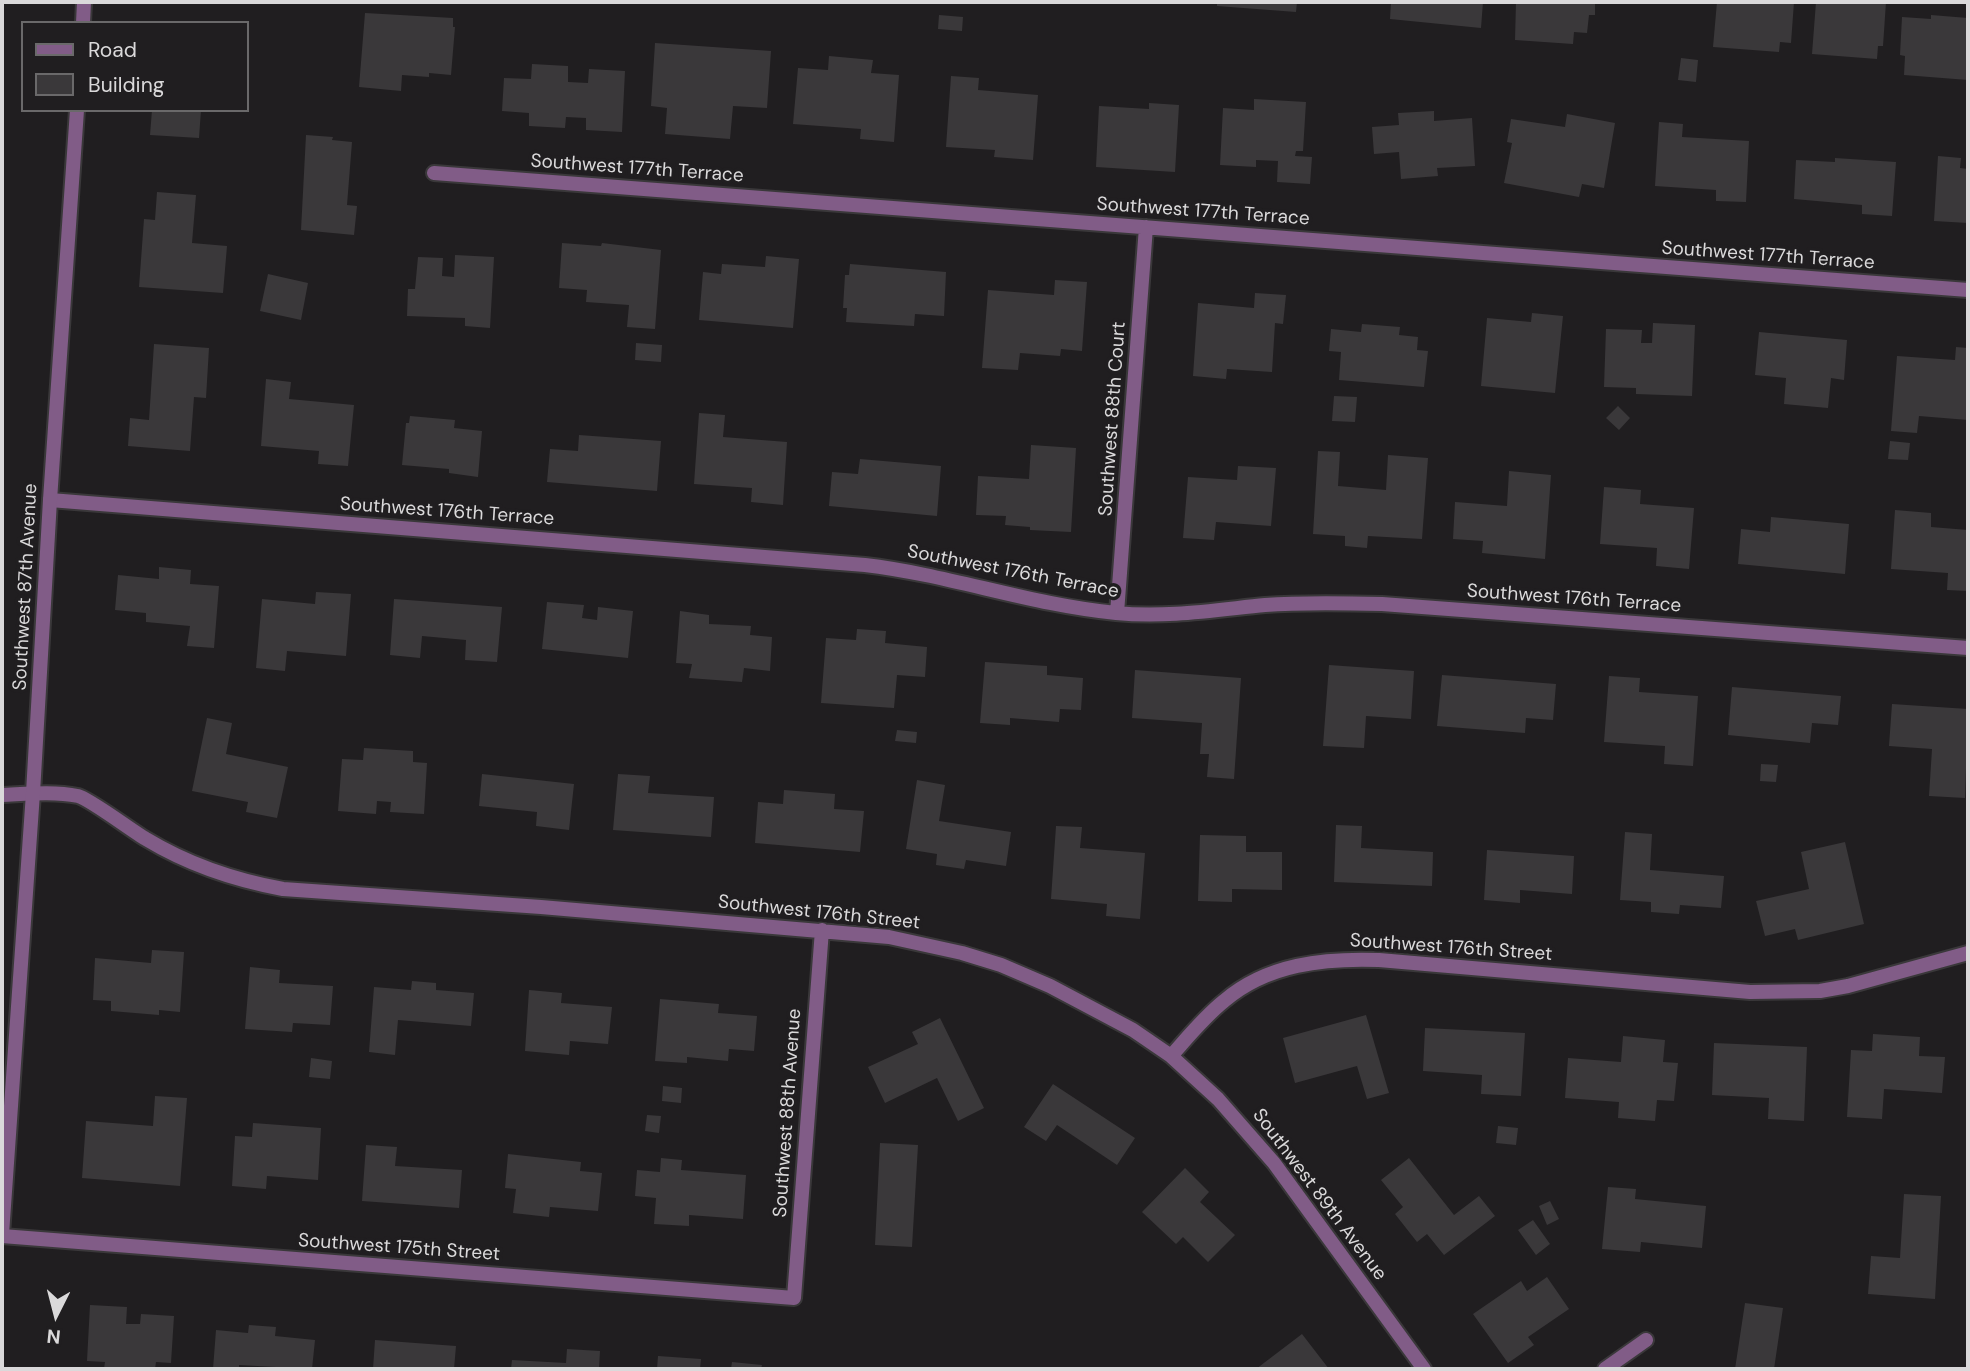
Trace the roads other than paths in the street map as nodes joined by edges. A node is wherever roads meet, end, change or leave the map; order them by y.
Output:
1 (84, 2) edge
2 (83, 21) edge
3 (77, 112) edge
4 (434, 173) dead end
5 (1146, 227) junction
6 (1968, 290) edge
7 (50, 500) junction
8 (1117, 613) junction
9 (1968, 648) edge
10 (33, 793) junction
11 (2, 795) edge
12 (822, 930) junction
13 (1968, 953) edge
14 (1171, 1056) junction
15 (2, 1235) edge
16 (794, 1298) joint
17 (1646, 1340) dead end
18 (1424, 1369) edge
19 (1605, 1369) edge

1 - 2 street
3 - 7 street, Southwest 87th Avenue
4 - 5 street, Southwest 177th Terrace
5 - 6 street, Southwest 177th Terrace
5 - 8 street, Southwest 88th Court
7 - 8 street, Southwest 176th Terrace
7 - 10 street, Southwest 87th Avenue
8 - 9 street, Southwest 176th Terrace
10 - 11 street, Southwest 176th Street
10 - 12 street, Southwest 176th Street
10 - 15 street, Southwest 87th Avenue
12 - 14 street, Southwest 176th Street
12 - 16 street, Southwest 88th Avenue
13 - 14 street, Southwest 176th Street
14 - 18 street, Southwest 89th Avenue
15 - 16 street, Southwest 175th Street
17 - 19 street

